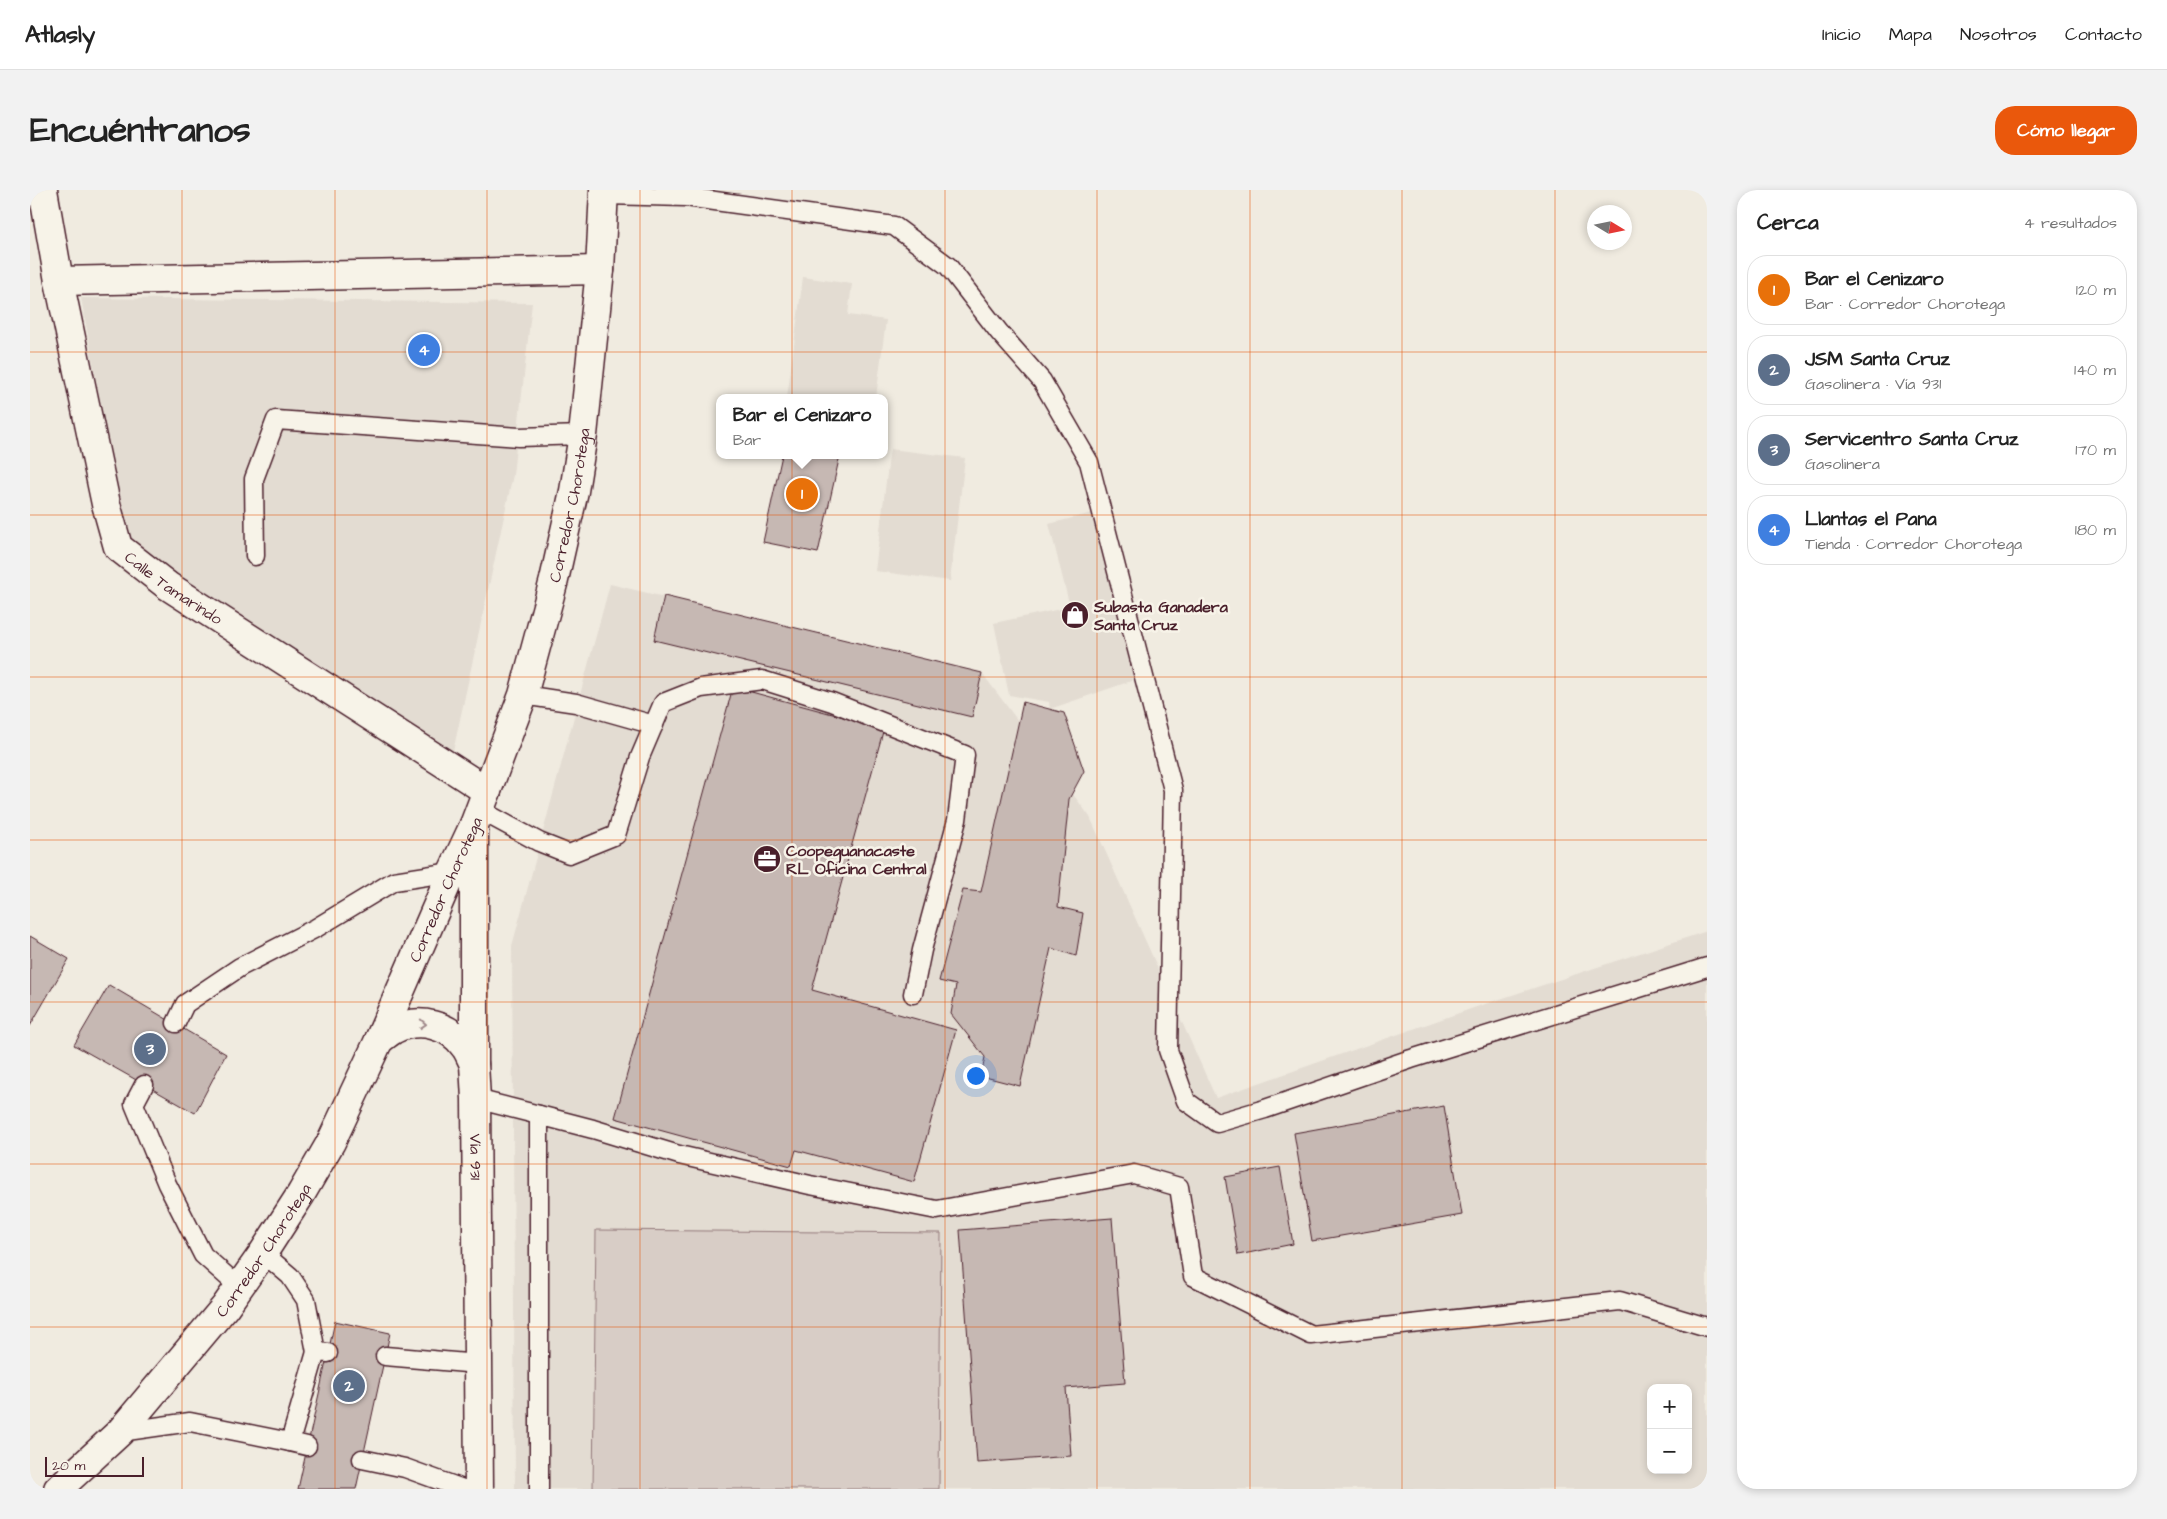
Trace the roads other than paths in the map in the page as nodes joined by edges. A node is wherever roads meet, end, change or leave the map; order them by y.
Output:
1 (43, 190) edge
2 (604, 193) edge
3 (720, 196) edge
4 (600, 270) junction
5 (59, 281) junction
6 (583, 435) junction
7 (255, 556) dead end
8 (523, 695) junction
9 (654, 725) junction
10 (480, 809) junction
11 (452, 872) junction
12 (1707, 966) edge
13 (913, 994) dead end
14 (176, 1023) dead end
15 (379, 1040) junction
16 (474, 1064) junction
17 (144, 1085) dead end
18 (476, 1099) junction
19 (539, 1115) junction
20 (263, 1253) junction
21 (240, 1287) junction
22 (1707, 1327) edge
23 (385, 1356) dead end
24 (478, 1364) junction
25 (120, 1432) junction
26 (362, 1459) dead end
27 (58, 1489) edge
28 (463, 1489) edge
29 (479, 1489) edge
30 (539, 1489) edge

1 - 5 street, Calle Tamarindo
2 - 3 lane
2 - 4 street, Corredor Chorotega
3 - 12 lane
4 - 5 street
4 - 6 street, Corredor Chorotega
5 - 10 street, Calle Tamarindo
6 - 7 lane
6 - 8 street, Corredor Chorotega
8 - 9 lane
8 - 10 street, Corredor Chorotega
9 - 10 lane
9 - 13 lane
10 - 11 street, Corredor Chorotega
10 - 16 street, Vía 931
11 - 14 lane
11 - 15 street, Corredor Chorotega
15 -> 16 street
15 - 20 street, Corredor Chorotega
16 - 18 street, Vía 931
17 - 21 lane
18 - 19 lane
18 - 24 street, Vía 931
19 - 22 lane
19 - 30 lane
20 - 21 street, Corredor Chorotega
20 - 25 lane
21 - 25 street, Corredor Chorotega
23 - 24 lane
24 - 29 street, Vía 931
25 - 27 street, Corredor Chorotega
26 - 28 lane

